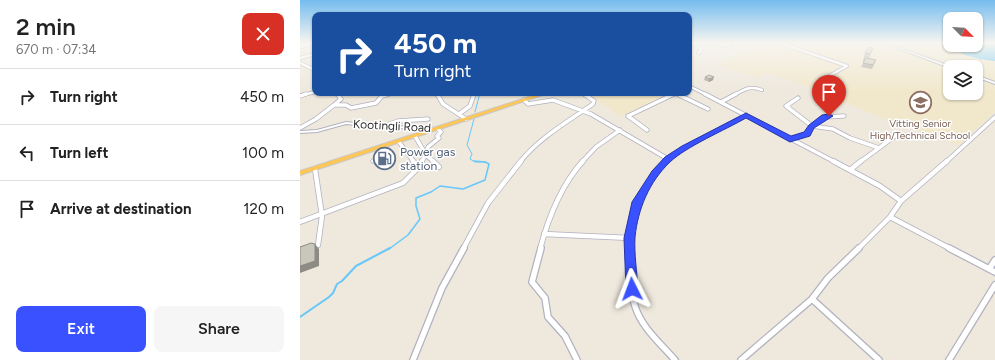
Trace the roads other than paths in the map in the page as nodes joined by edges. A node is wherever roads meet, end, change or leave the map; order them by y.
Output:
1 (829, 60) edge
2 (931, 60) edge
3 (300, 63) edge
4 (943, 64) edge
5 (307, 66) junction
6 (300, 68) edge
7 (312, 68) edge
8 (829, 76) dead end
9 (983, 79) edge
10 (995, 83) edge
11 (692, 88) edge
12 (762, 90) dead end
13 (312, 93) edge
14 (300, 96) edge
15 (338, 96) edge
16 (382, 96) edge
17 (438, 96) edge
18 (474, 96) edge
19 (537, 96) edge
20 (586, 96) edge
21 (669, 96) edge
22 (681, 96) edge
23 (798, 98) dead end
24 (524, 100) junction
25 (721, 102) junction
26 (334, 105) junction
27 (708, 109) dead end
28 (583, 112) junction
29 (459, 114) junction
30 (746, 115) junction
31 (844, 116) dead end
32 (995, 117) edge
33 (469, 118) junction
34 (428, 119) dead end
35 (381, 126) junction
36 (812, 126) junction
37 (300, 128) edge
38 (438, 129) junction
39 (620, 130) junction
40 (647, 130) dead end
41 (300, 132) edge
42 (899, 133) dead end
43 (415, 136) junction
44 (790, 139) junction
45 (399, 142) junction
46 (382, 147) junction
47 (879, 148) junction
48 (426, 155) junction
49 (668, 159) junction
50 (373, 161) dead end
51 (439, 167) dead end
52 (315, 168) junction
53 (418, 168) junction
54 (850, 170) junction
55 (300, 173) edge
56 (901, 200) junction
57 (323, 213) junction
58 (890, 217) junction
59 (300, 222) edge
60 (544, 234) junction
61 (630, 238) junction
62 (318, 245) dead end
63 (995, 260) edge
64 (989, 269) junction
65 (995, 272) edge
66 (995, 285) edge
67 (812, 299) junction
68 (413, 360) edge
69 (577, 360) edge
70 (675, 360) edge
71 (741, 360) edge
72 (879, 360) edge
73 (949, 360) edge

1 - 8 street
2 - 4 street
3 - 5 street
5 - 6 street
5 - 7 street
9 - 10 street
11 - 25 street
12 - 25 street
13 - 14 street
15 - 26 street
16 - 26 street
17 - 29 street
18 - 29 street
19 - 24 highway
20 - 28 street
21 - 40 street
22 - 27 street
23 - 36 street
24 - 28 street
24 - 33 highway
25 - 30 street
26 - 37 street
28 - 39 street
28 - 68 street
29 - 33 street
30 - 44 street
30 - 49 street
31 - 36 street
32 - 56 street
33 - 38 highway
34 - 35 street
35 - 38 street, Kootingli Road
35 - 41 street, Kootingli Road
36 - 44 street
36 - 47 street
38 - 43 highway
38 - 48 street
39 - 49 street
39 - 60 street
42 - 47 street
43 - 45 highway
43 - 48 street
44 - 54 street
45 - 46 highway
45 - 53 street
46 - 50 street
46 - 52 highway
47 - 54 street
48 - 51 street
48 - 53 street
49 - 61 street
52 - 55 highway
52 - 57 street
53 - 57 street
54 - 56 street
56 - 58 street
57 - 59 street
57 - 62 street
58 - 64 street
58 - 67 street
60 - 61 street
60 - 69 street
61 - 70 street
63 - 64 street
64 - 65 street
66 - 73 street
67 - 71 street
67 - 72 street

